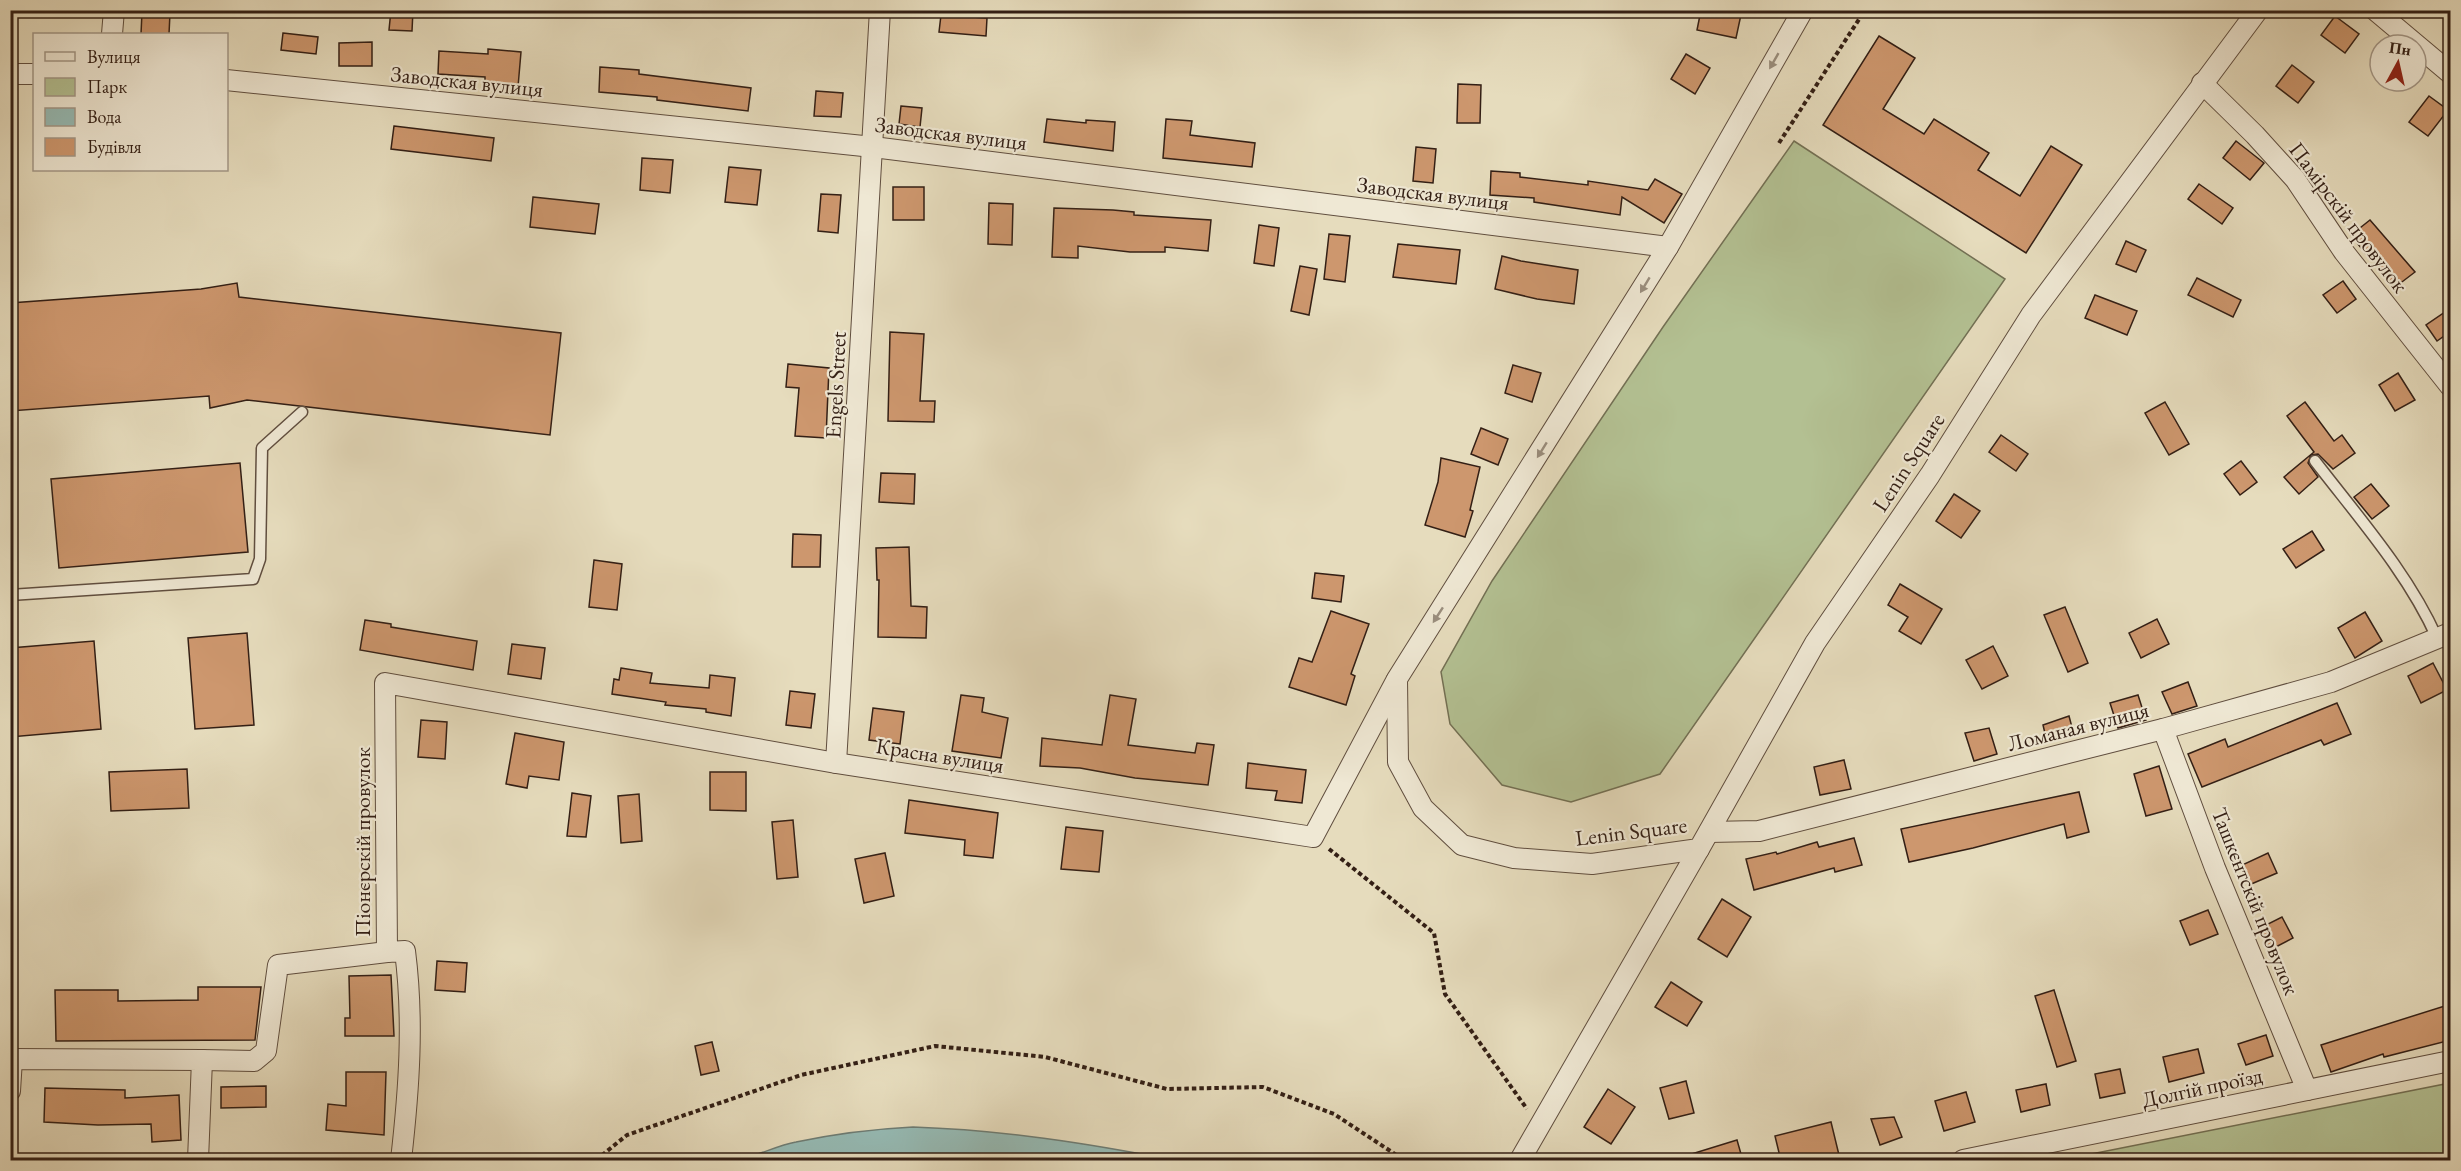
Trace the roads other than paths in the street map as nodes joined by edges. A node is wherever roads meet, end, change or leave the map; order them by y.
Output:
1 (114, 10) edge
2 (880, 10) edge
3 (1803, 10) edge
4 (2258, 10) edge
5 (2375, 10) edge
6 (112, 33) edge
7 (2451, 73) edge
8 (10, 74) edge
9 (33, 74) edge
10 (228, 80) edge
11 (2202, 83) junction
12 (873, 147) junction
13 (1668, 247) junction
14 (2451, 386) edge
15 (302, 412) dead end
16 (2315, 460) dead end
17 (10, 595) edge
18 (2444, 636) edge
19 (1397, 679) junction
20 (385, 683) joint
21 (2163, 729) junction
22 (836, 763) junction
23 (1704, 840) junction
24 (387, 952) junction
25 (202, 1060) junction
26 (2451, 1061) edge
27 (2307, 1090) junction
28 (10, 1091) edge
29 (198, 1161) edge
30 (401, 1161) edge
31 (1520, 1161) edge
32 (1963, 1161) edge

1 - 6 street
2 - 12 street, Engels Street
3 -> 13 street
4 - 11 street, Lenin Square
5 - 7 street
8 - 9 street
10 - 12 street, Заводская вулиця
11 - 14 street, Памірскій провулок
11 - 23 street, Lenin Square
12 - 13 street, Заводская вулиця
12 - 22 street, Engels Street
13 -> 19 street
15 - 17 lane
16 - 18 lane
18 - 21 street, Ломаная вулиця
19 - 22 street, Красна вулиця
19 - 23 street, Lenin Square
20 - 22 street, Красна вулиця
20 - 24 street, Піонєрскій провулок
21 - 23 street, Ломаная вулиця
21 - 27 street, Ташкєнтскій провулок
23 - 31 street
24 - 25 street
24 - 30 street, Піонєрскій провулок
25 - 28 street
25 - 29 street
26 - 27 street, Долгій проїзд
27 - 32 street, Долгій проїзд

